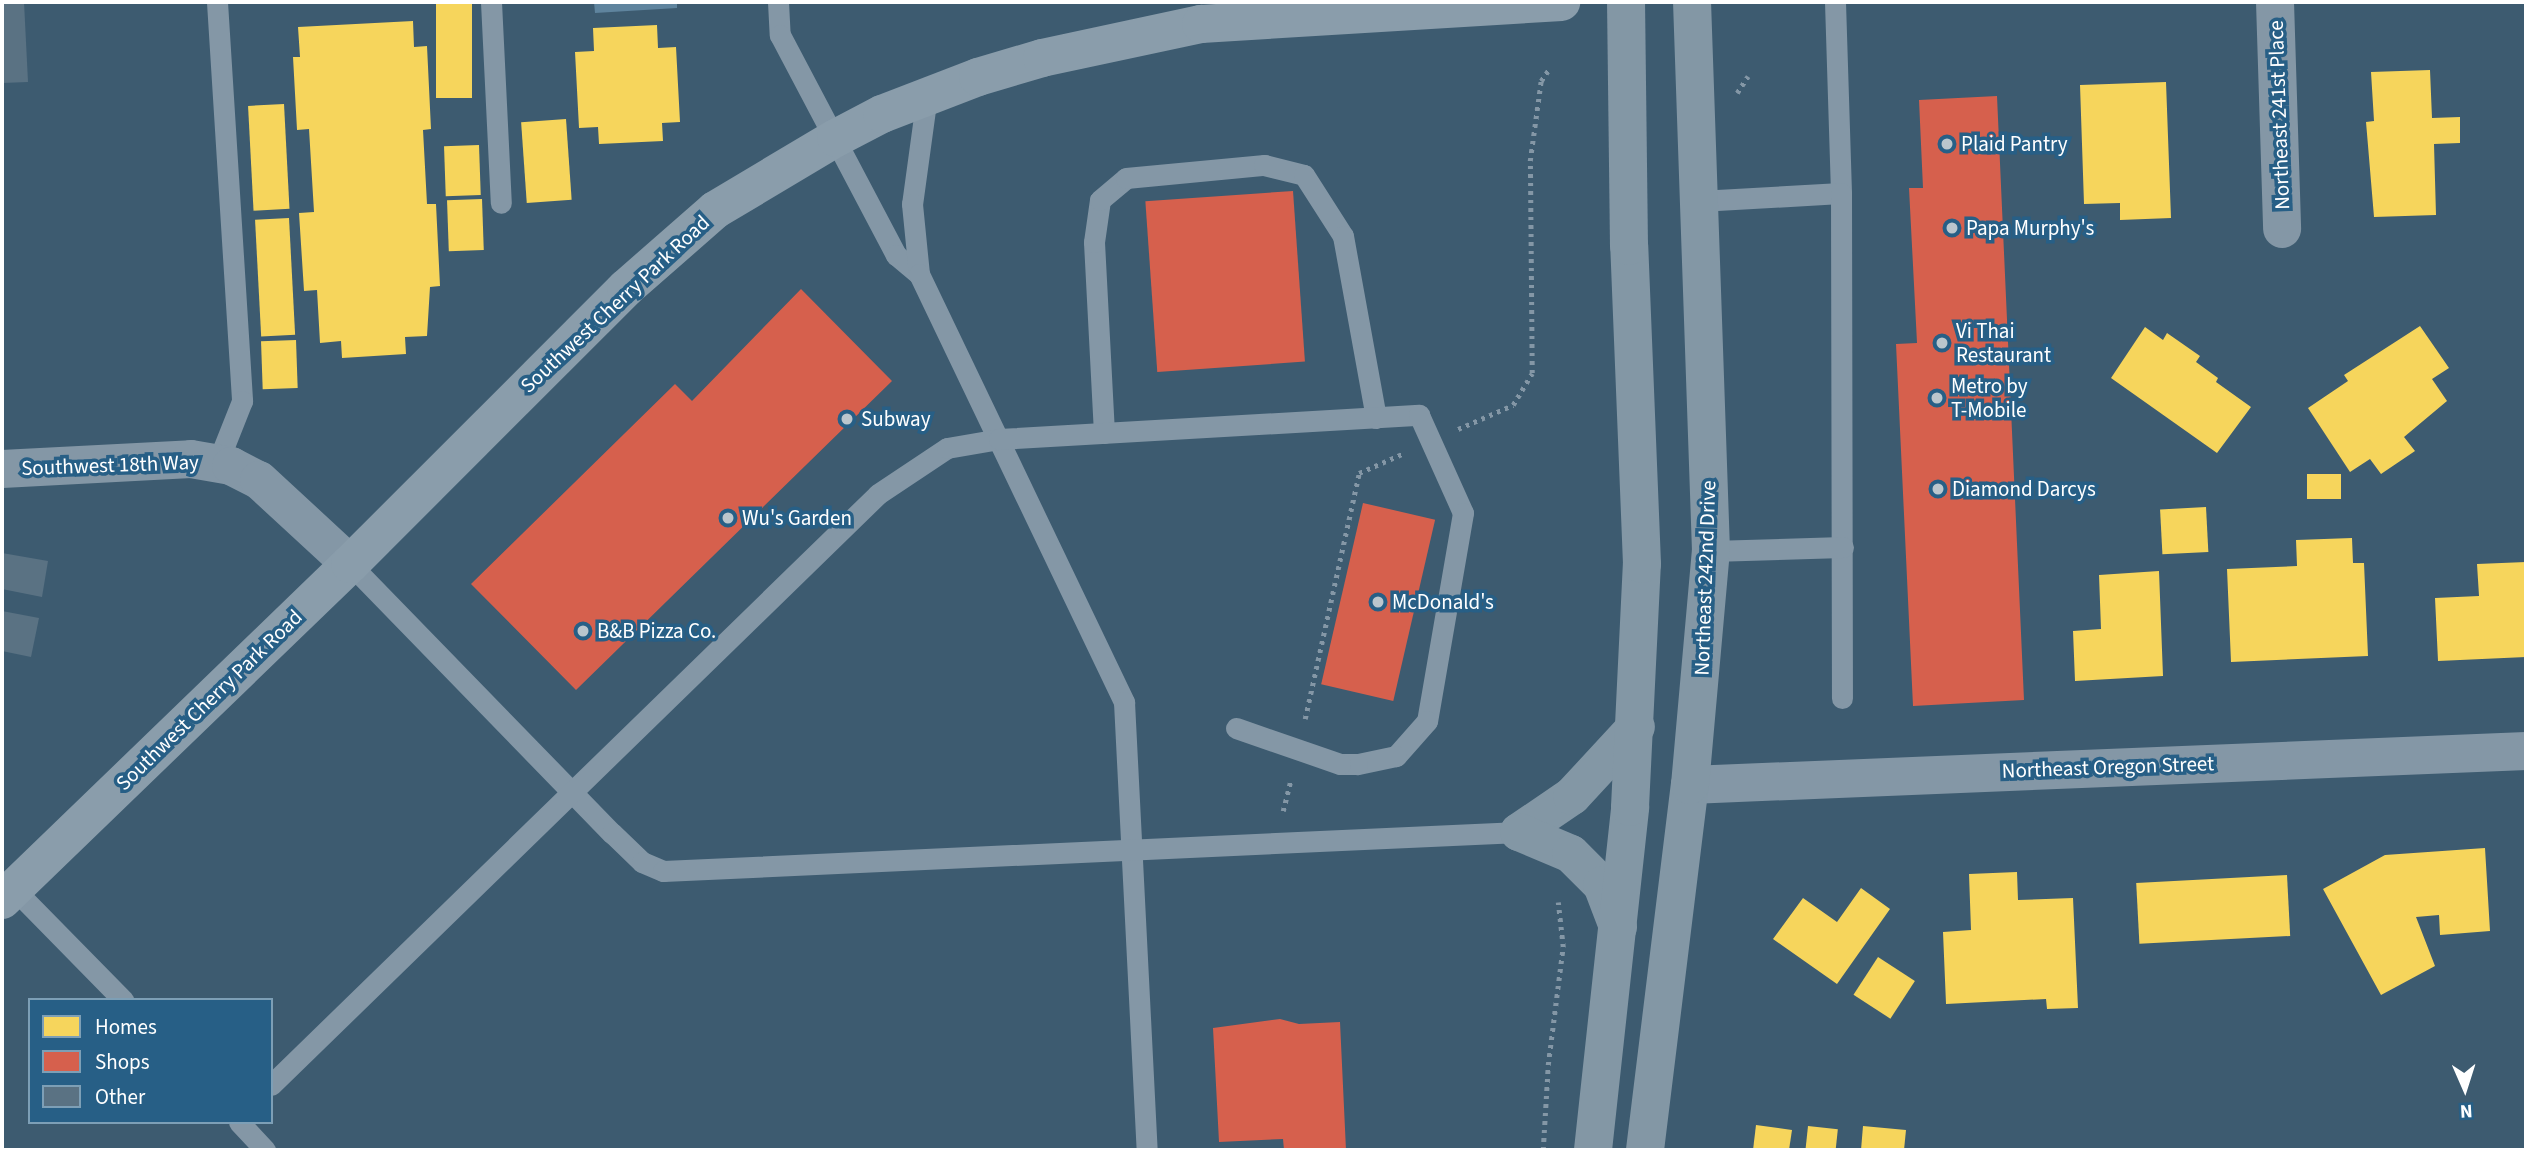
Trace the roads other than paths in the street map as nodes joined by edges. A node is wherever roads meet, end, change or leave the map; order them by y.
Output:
1 (217, 2) edge
2 (491, 2) edge
3 (778, 2) edge
4 (1561, 2) edge
5 (1626, 2) edge
6 (1692, 2) edge
7 (1835, 2) edge
8 (2275, 2) edge
9 (928, 96) junction
10 (836, 138) junction
11 (1841, 193) junction
12 (1699, 201) junction
13 (501, 203) dead end
14 (2282, 229) dead end
15 (919, 274) junction
16 (1376, 418) junction
17 (1104, 433) junction
18 (999, 439) junction
19 (218, 464) junction
20 (2, 470) edge
21 (1843, 547) junction
22 (1711, 551) junction
23 (350, 564) junction
24 (1842, 698) dead end
25 (1636, 727) junction
26 (1236, 728) dead end
27 (2526, 751) edge
28 (1690, 785) junction
29 (570, 791) junction
30 (1519, 832) junction
31 (1131, 847) junction
32 (8, 894) edge
33 (1618, 927) junction
34 (121, 998) edge
35 (273, 1083) edge
36 (241, 1124) edge
37 (265, 1150) edge
38 (1147, 1150) edge
39 (1592, 1150) edge
40 (1645, 1150) edge

1 - 19 lane
2 - 13 lane
3 - 10 lane
4 - 9 main road, Southwest Cherry Park Road
5 - 25 highway
6 - 12 highway, Northeast 242nd Drive
7 - 11 lane
8 - 14 street, Northeast 241st Place
9 - 10 main road, Southwest Cherry Park Road
9 - 15 lane
10 - 15 lane
10 - 23 main road, Southwest Cherry Park Road
11 - 12 lane
11 - 21 lane
12 - 22 highway, Northeast 242nd Drive
15 - 18 lane
16 - 17 lane
16 - 17 lane
16 - 26 lane
17 - 18 lane
18 - 29 lane
18 - 31 lane
19 - 20 street, Southwest 18th Way
19 - 23 street, Southwest 18th Way
21 - 22 lane
21 - 24 lane
22 - 28 highway, Northeast 242nd Drive
23 - 29 lane
23 - 32 main road, Southwest Cherry Park Road
25 - 30 highway
25 - 33 highway
27 - 28 street, Northeast Oregon Street
28 - 40 highway, Northeast 242nd Drive
29 - 31 lane
29 - 35 lane
30 - 31 lane
30 - 33 highway
31 - 38 lane
32 - 34 lane
33 - 39 highway
36 - 37 lane

